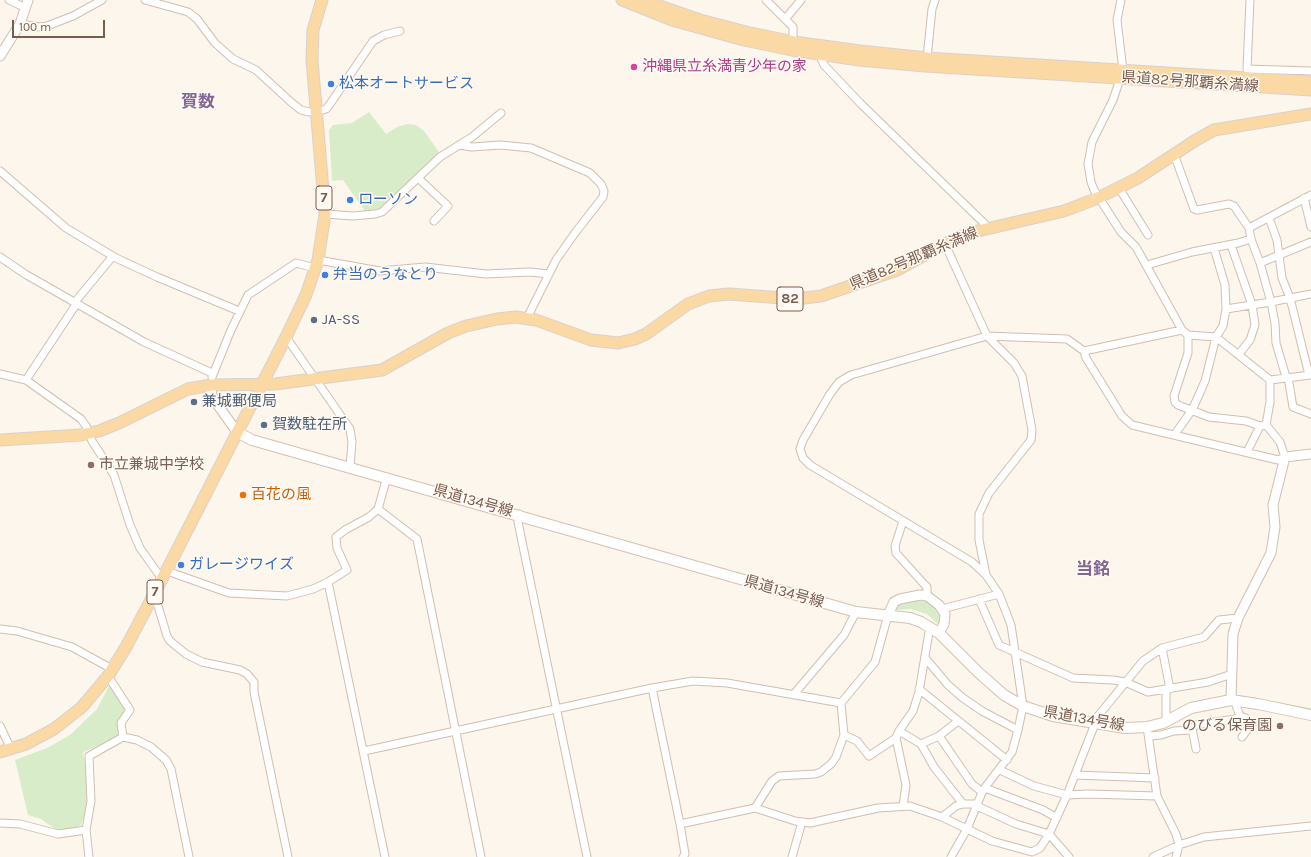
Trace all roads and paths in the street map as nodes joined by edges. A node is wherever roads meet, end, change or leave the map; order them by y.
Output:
1 (9, 0) edge
2 (32, 0) edge
3 (145, 0) edge
4 (322, 0) edge
5 (622, 0) edge
6 (642, 0) edge
7 (766, 0) edge
8 (801, 0) edge
9 (935, 0) edge
10 (1121, 0) edge
11 (1250, 0) edge
12 (99, 1) edge
13 (27, 3) edge
14 (786, 18) junction
15 (20, 24) junction
16 (400, 31) dead end
17 (793, 49) junction
18 (819, 54) junction
19 (0, 56) edge
20 (927, 58) junction
21 (1311, 71) edge
22 (1122, 74) junction
23 (1311, 82) edge
24 (1311, 90) edge
25 (316, 112) junction
26 (500, 113) dead end
27 (1311, 114) edge
28 (459, 145) junction
29 (1174, 154) junction
30 (0, 171) edge
31 (418, 178) junction
32 (1119, 188) junction
33 (1308, 197) edge
34 (1098, 198) junction
35 (325, 214) junction
36 (1270, 218) junction
37 (434, 221) dead end
38 (1311, 226) edge
39 (989, 228) junction
40 (1249, 228) junction
41 (1148, 235) dead end
42 (1250, 239) junction
43 (1311, 242) edge
44 (945, 244) junction
45 (1231, 245) junction
46 (1214, 248) junction
47 (1278, 255) junction
48 (113, 256) junction
49 (0, 257) edge
50 (1260, 263) junction
51 (317, 264) junction
52 (1147, 265) junction
53 (549, 274) junction
54 (1311, 294) edge
55 (1290, 298) junction
56 (1271, 302) junction
57 (76, 303) junction
58 (1252, 305) junction
59 (1226, 309) junction
60 (240, 311) junction
61 (527, 318) junction
62 (1182, 330) junction
63 (1188, 335) junction
64 (987, 336) junction
65 (286, 337) junction
66 (1216, 337) junction
67 (1084, 351) junction
68 (1239, 354) junction
69 (212, 373) junction
70 (0, 374) edge
71 (1310, 375) edge
72 (1287, 377) junction
73 (315, 379) junction
74 (26, 380) junction
75 (1270, 380) junction
76 (211, 385) junction
77 (261, 385) junction
78 (1192, 410) junction
79 (1311, 414) edge
80 (1263, 426) junction
81 (237, 432) junction
82 (88, 433) junction
83 (1175, 434) junction
84 (0, 440) edge
85 (1247, 452) junction
86 (1311, 454) edge
87 (1285, 457) junction
88 (350, 468) junction
89 (387, 477) junction
90 (378, 509) junction
91 (519, 514) junction
92 (903, 521) junction
93 (164, 575) junction
94 (986, 575) junction
95 (328, 582) junction
96 (999, 594) junction
97 (928, 596) junction
98 (152, 598) junction
99 (978, 599) junction
100 (942, 609) junction
101 (856, 612) junction
102 (888, 616) junction
103 (1238, 618) junction
104 (930, 626) junction
105 (0, 630) edge
106 (939, 632) junction
107 (1162, 648) junction
108 (1014, 651) junction
109 (926, 659) junction
110 (110, 673) junction
111 (1232, 674) junction
112 (1125, 682) junction
113 (652, 688) junction
114 (919, 689) junction
115 (1168, 689) junction
116 (794, 694) junction
117 (1232, 700) junction
118 (842, 703) junction
119 (1023, 706) junction
120 (555, 710) junction
121 (1311, 715) edge
122 (1240, 716) junction
123 (958, 721) junction
124 (1166, 721) junction
125 (1096, 724) junction
126 (0, 726) edge
127 (1192, 728) junction
128 (456, 730) junction
129 (1018, 730) junction
130 (1148, 731) junction
131 (844, 734) junction
132 (898, 734) junction
133 (939, 736) junction
134 (1242, 736) dead end
135 (123, 737) junction
136 (921, 744) junction
137 (11, 749) junction
138 (1196, 749) dead end
139 (364, 751) junction
140 (0, 752) edge
141 (1007, 760) junction
142 (1000, 770) junction
143 (1075, 775) junction
144 (1155, 778) junction
145 (984, 790) junction
146 (1067, 796) junction
147 (1157, 796) junction
148 (963, 804) junction
149 (977, 805) junction
150 (903, 806) junction
151 (755, 808) junction
152 (942, 817) junction
153 (1057, 818) junction
154 (802, 822) junction
155 (0, 823) edge
156 (680, 824) junction
157 (1311, 826) edge
158 (967, 829) junction
159 (86, 830) junction
160 (1049, 834) junction
161 (1178, 845) junction
162 (90, 857) edge
163 (189, 857) edge
164 (288, 857) edge
165 (385, 857) edge
166 (481, 857) edge
167 (587, 857) edge
168 (683, 857) edge
169 (792, 857) edge
170 (951, 857) edge
171 (1070, 857) edge
172 (1153, 857) edge
173 (1176, 857) edge

1 - 13 street
2 - 13 street
3 - 25 street
4 - 25 main road, 7
5 - 17 main road, 県道82号那覇糸満線
6 - 17 main road, 県道82号那覇糸満線
7 - 14 street
8 - 14 street
9 - 20 street
10 - 22 street
11 - 21 street
12 - 15 street
13 - 15 street
14 - 17 street
15 - 19 street
16 - 25 street
17 - 18 main road, 県道82号那覇糸満線
17 - 20 main road, 県道82号那覇糸満線
18 - 22 main road, 県道82号那覇糸満線
18 - 39 street
20 - 22 main road, 県道82号那覇糸満線
22 - 23 main road, 県道82号那覇糸満線
22 - 24 main road, 県道82号那覇糸満線
22 - 34 street
25 - 35 main road, 7
26 - 28 street
27 - 29 main road, 県道82号那覇糸満線 / 82
28 - 31 street
28 - 53 street
29 - 32 main road, 県道82号那覇糸満線 / 82
29 - 40 street
30 - 48 street
31 - 35 street
31 - 37 street
32 - 34 main road, 県道82号那覇糸満線 / 82
32 - 41 street
33 - 36 street
33 - 38 street
34 - 39 main road, 県道82号那覇糸満線 / 82
34 - 52 street
35 - 51 main road, 7
36 - 40 street
36 - 47 street
39 - 44 main road, 県道82号那覇糸満線 / 82
40 - 42 street
42 - 45 street
42 - 50 street
43 - 47 street
44 - 61 main road, 県道82号那覇糸満線 / 82
44 - 64 street
45 - 46 street
45 - 58 street
46 - 52 street
46 - 59 street
47 - 50 street
47 - 55 street
48 - 57 street
48 - 60 street
49 - 57 street
50 - 56 street
51 - 53 street
51 - 60 street
51 - 65 main road, 7
52 - 62 street
53 - 61 street
54 - 55 street
55 - 56 street
55 - 71 street
56 - 58 street
56 - 72 street
57 - 69 street
57 - 74 street
58 - 59 street
58 - 68 street
59 - 66 street
60 - 69 street
61 - 73 main road, 県道82号那覇糸満線 / 82
62 - 63 street
62 - 67 street
63 - 66 street
63 - 78 street
64 - 67 street
64 - 92 street
64 - 94 street
65 - 73 street
65 - 77 main road, 7
66 - 68 street
66 - 78 street
67 - 83 street
68 - 75 street
69 - 76 street
70 - 74 street
71 - 72 street
72 - 75 street
72 - 79 street
73 - 77 main road, 県道82号那覇糸満線 / 82
73 - 88 street
74 - 82 street
75 - 80 street
76 - 77 main road, 県道82号那覇糸満線
76 - 81 street
76 - 82 main road, 県道82号那覇糸満線
77 - 81 main road, 7
78 - 80 street
78 - 83 street
80 - 85 street
80 - 87 street
81 - 88 main road, 県道134号線
81 - 93 main road, 7
82 - 84 main road, 県道82号那覇糸満線
82 - 93 street
83 - 85 street
85 - 87 street
86 - 87 street
87 - 103 street
88 - 89 main road, 県道134号線
89 - 90 street
89 - 91 main road, 県道134号線
90 - 95 street
90 - 128 street
91 - 101 main road, 県道134号線
91 - 120 street
92 - 94 street
92 - 97 street
93 - 95 street
93 - 98 main road, 7
94 - 96 street
95 - 139 street
96 - 99 street
96 - 108 street
97 - 100 street
97 - 102 street
98 - 110 main road, 7
98 - 164 street
99 - 100 street
99 - 108 street
100 - 106 street
101 - 102 main road, 県道134号線
101 - 116 street
102 - 104 main road, 県道134号線
102 - 118 street
103 - 107 street
103 - 111 street
104 - 106 main road, 県道134号線
104 - 109 street
105 - 110 street
106 - 119 main road, 県道134号線
107 - 112 street
107 - 115 street
108 - 112 street
108 - 119 street
109 - 114 street
109 - 129 street
110 - 135 street
110 - 137 main road, 7
111 - 115 street
111 - 117 street
112 - 115 street
112 - 125 street
113 - 116 street
113 - 120 street
113 - 156 street
114 - 123 street
114 - 132 street
115 - 124 street
116 - 118 street
117 - 121 main road, 県道134号線
117 - 122 street
117 - 124 main road, 県道134号線
118 - 131 street
119 - 125 main road, 県道134号線
119 - 129 street
120 - 128 street
120 - 167 street
122 - 127 street
122 - 134 street
123 - 133 street
123 - 141 street
124 - 130 main road, 県道134号線
125 - 130 main road, 県道134号線
125 - 143 street
126 - 137 street
127 - 130 street
127 - 138 street
128 - 139 street
128 - 166 street
129 - 141 street
130 - 144 street
131 - 132 street
131 - 151 street
132 - 136 street
132 - 150 street
133 - 136 street
133 - 145 street
135 - 159 street
135 - 163 street
136 - 148 street
137 - 140 main road, 7
139 - 165 street
141 - 142 street
142 - 145 street
142 - 146 street
143 - 144 street
143 - 146 street
144 - 147 street
145 - 149 street
145 - 153 street
146 - 147 street
146 - 153 street
147 - 161 street
148 - 149 street
148 - 152 street
149 - 158 street
149 - 160 street
150 - 152 street
150 - 154 street
151 - 154 street
151 - 156 street
152 - 158 street
153 - 160 street
154 - 169 street
155 - 159 street
156 - 168 street
157 - 161 street
158 - 160 street
158 - 170 street
159 - 162 street
160 - 171 street
161 - 172 street
161 - 173 street

